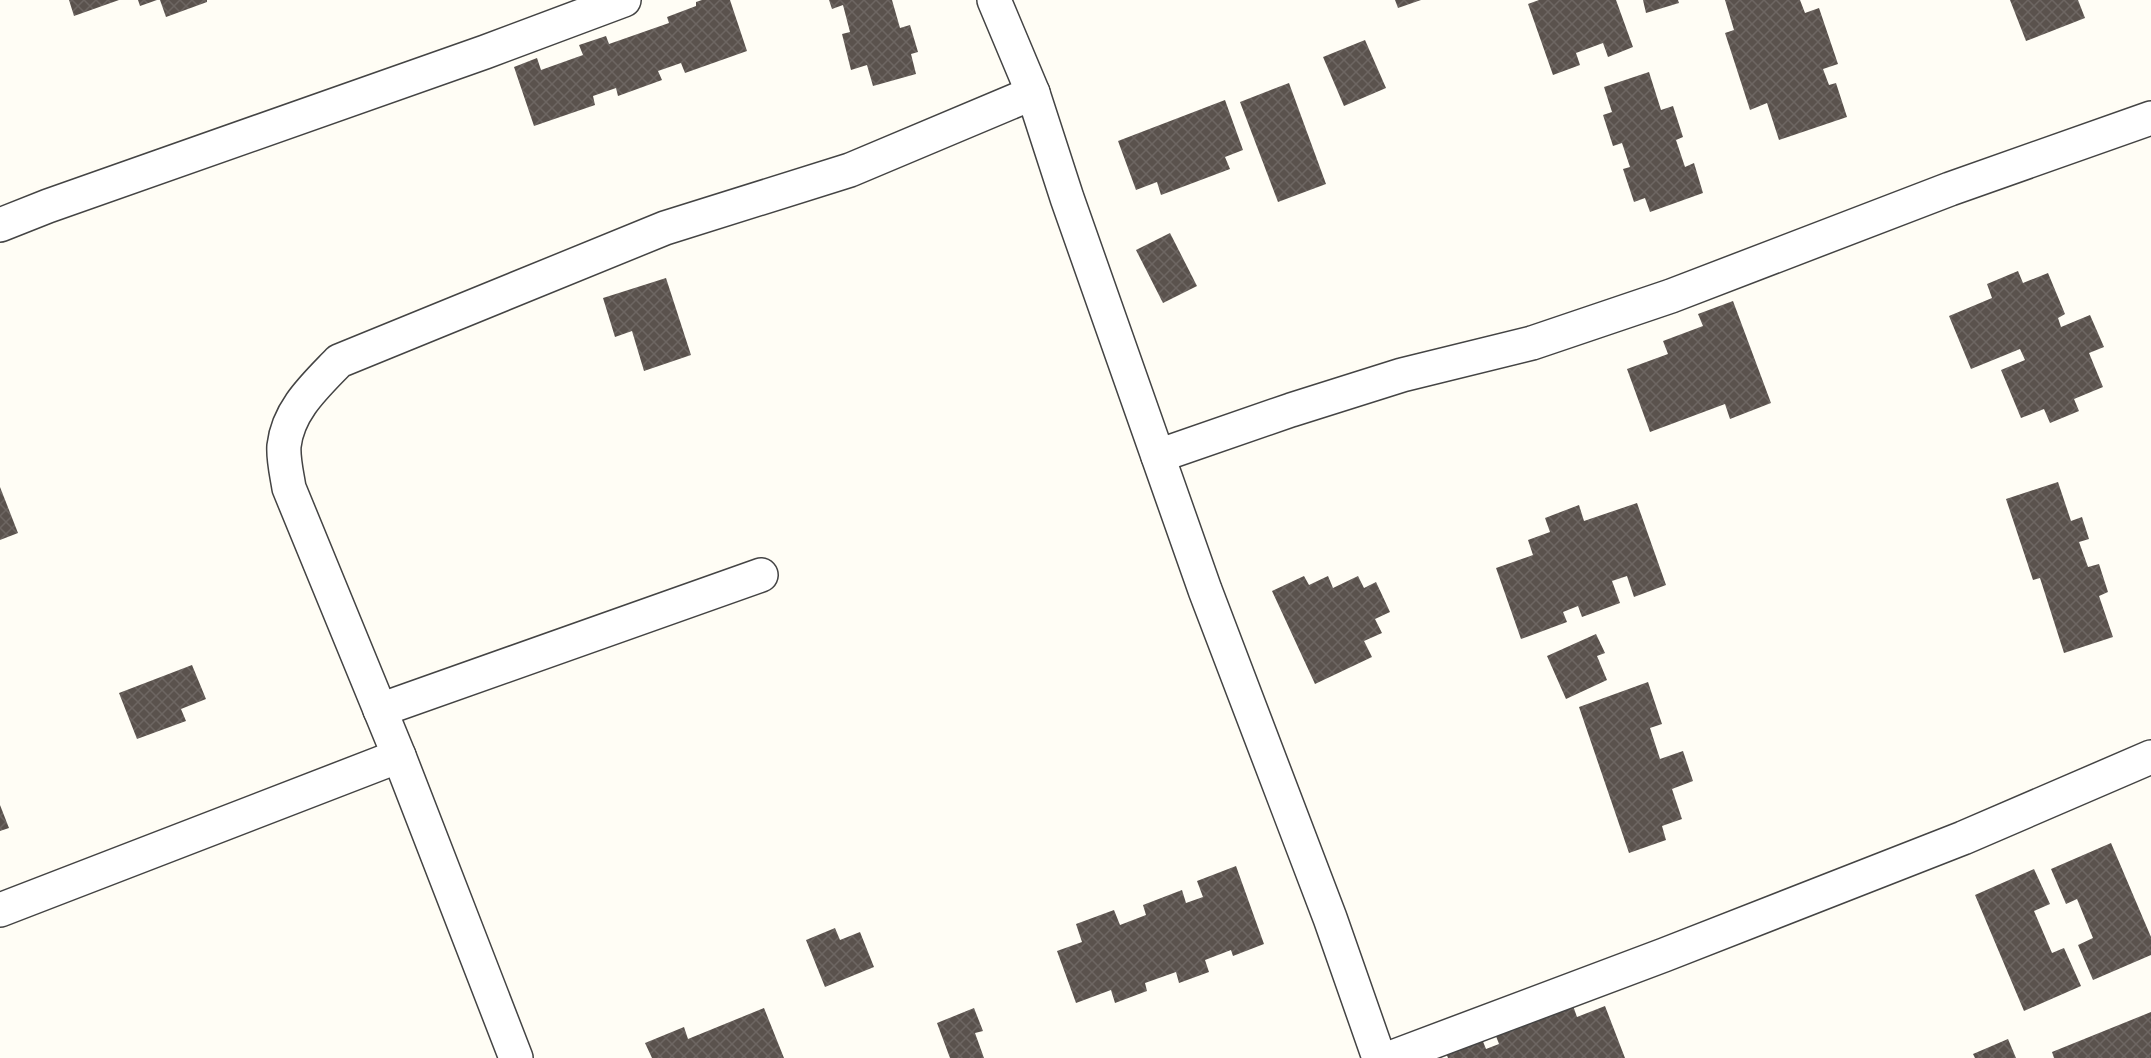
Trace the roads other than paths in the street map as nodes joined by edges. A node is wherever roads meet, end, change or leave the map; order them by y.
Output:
1 (624, 0) edge
2 (994, 0) edge
3 (1034, 93) junction
4 (2151, 118) edge
5 (0, 225) edge
6 (1158, 456) junction
7 (761, 574) dead end
8 (380, 710) junction
9 (399, 756) junction
10 (2151, 757) edge
11 (0, 910) edge
12 (516, 1058) edge
13 (1379, 1058) edge
14 (1389, 1058) edge

1 - 5 street
2 - 3 street
3 - 6 street
3 - 8 street
4 - 6 street
6 - 13 street
7 - 8 street
8 - 9 street
9 - 11 street
9 - 12 street
10 - 14 street

